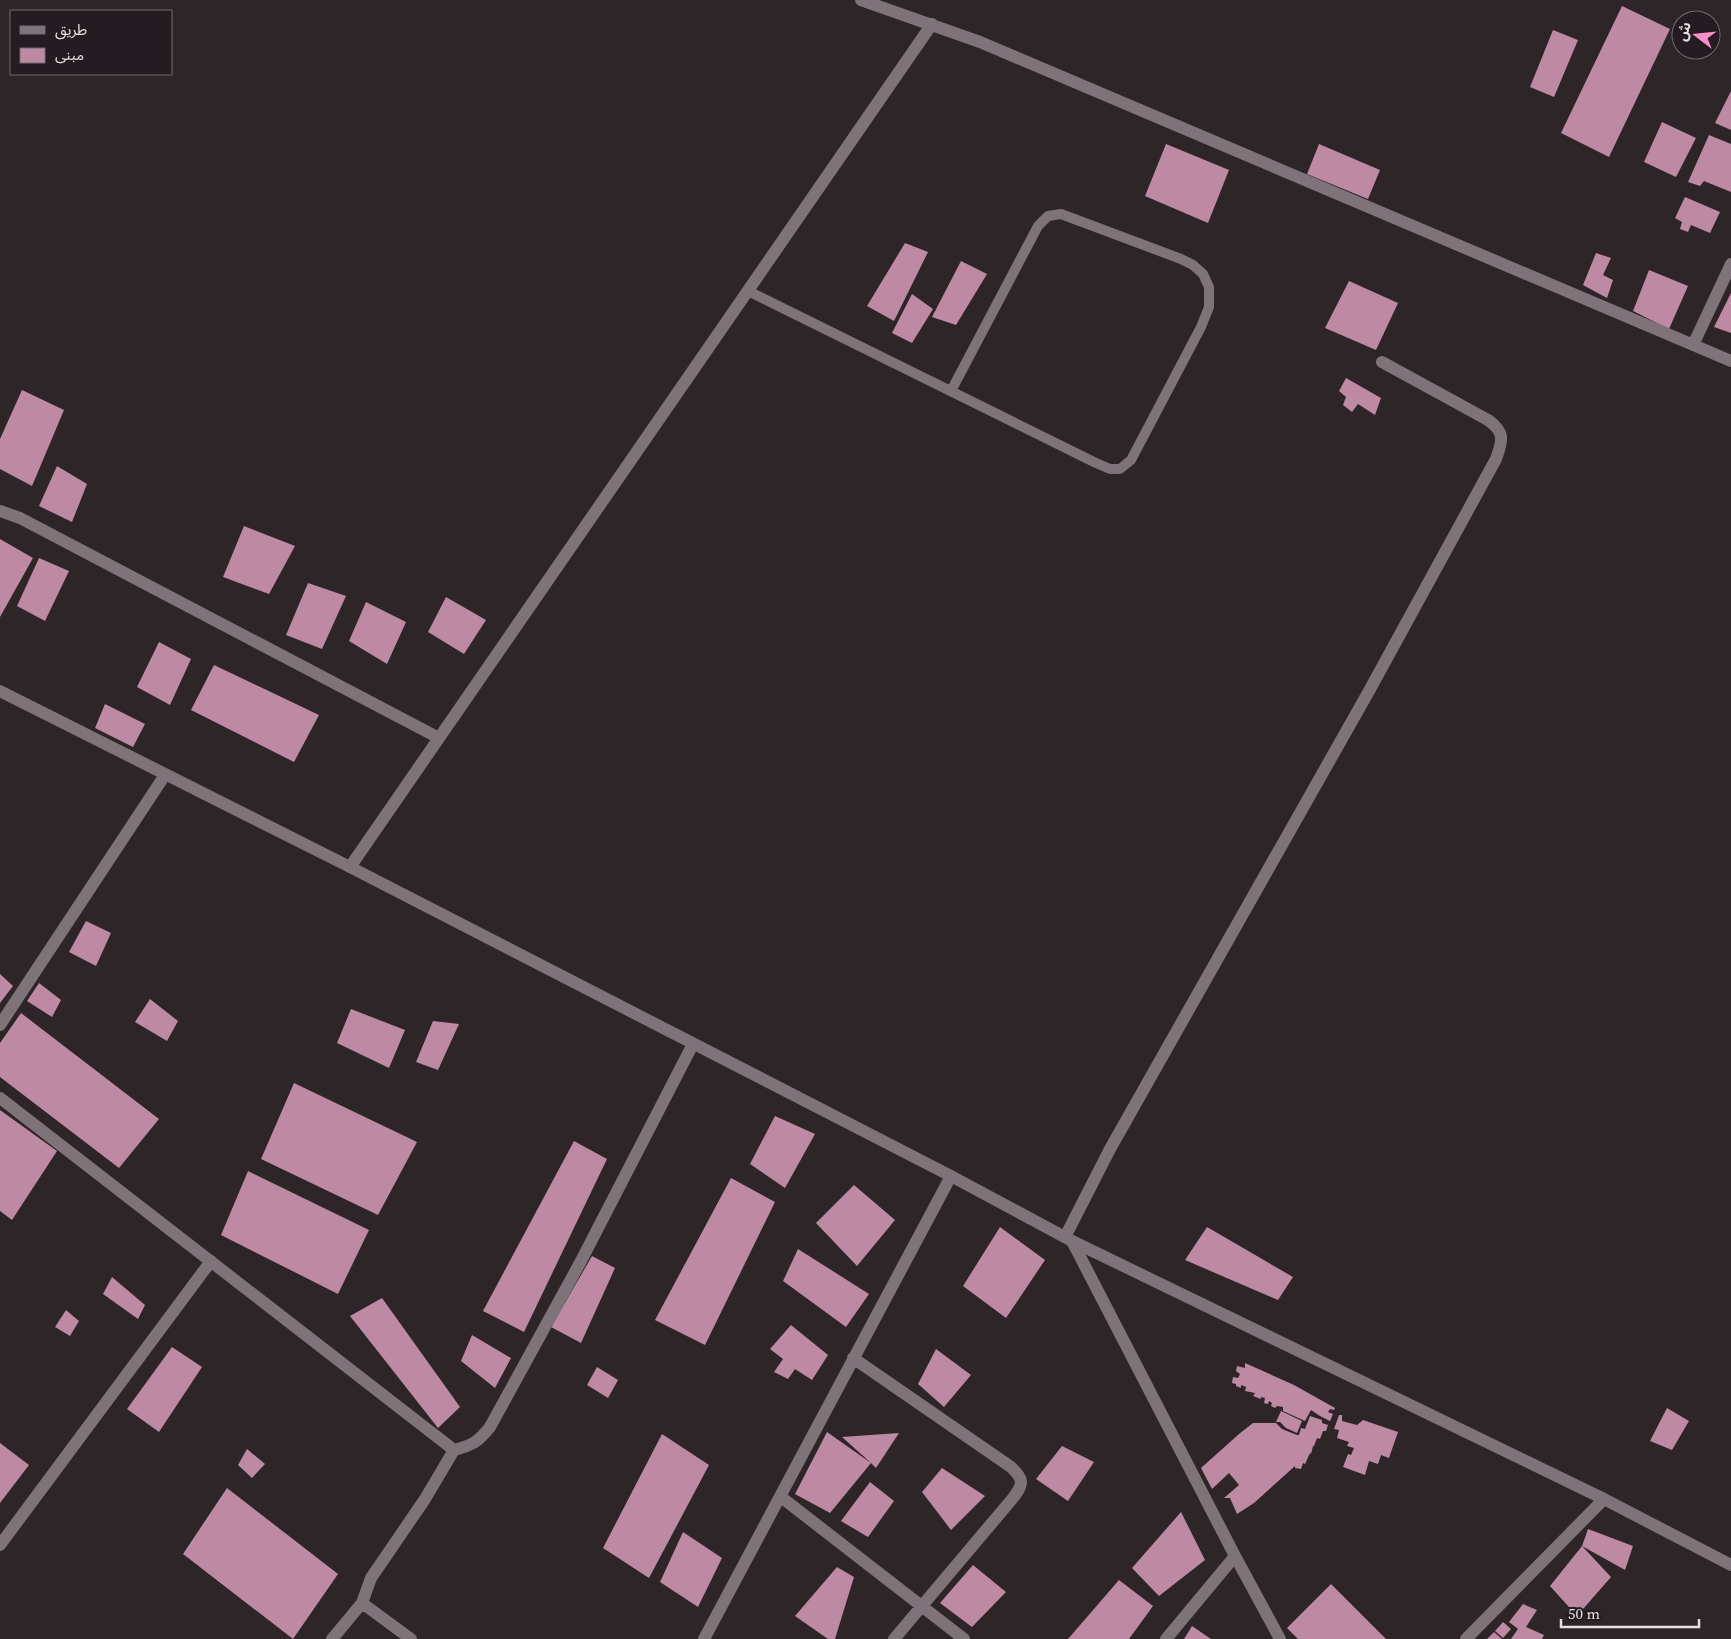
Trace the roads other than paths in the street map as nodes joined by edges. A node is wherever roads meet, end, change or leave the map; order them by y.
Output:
1 (861, 0) edge
2 (932, 24) junction
3 (1731, 264) edge
4 (748, 291) junction
5 (1693, 345) junction
6 (1731, 361) edge
7 (1382, 362) dead end
8 (951, 391) junction
9 (0, 511) edge
10 (0, 691) edge
11 (439, 738) junction
12 (165, 775) junction
13 (350, 867) junction
14 (0, 1025) edge
15 (693, 1044) junction
16 (0, 1098) edge
17 (951, 1176) junction
18 (1069, 1238) junction
19 (211, 1261) junction
20 (853, 1358) junction
21 (454, 1450) junction
22 (780, 1497) junction
23 (1604, 1499) junction
24 (0, 1545) edge
25 (1235, 1556) junction
26 (1731, 1565) edge
27 (362, 1603) junction
28 (920, 1606) junction
29 (706, 1638) edge
30 (332, 1639) edge
31 (411, 1639) edge
32 (894, 1639) edge
33 (964, 1639) edge
34 (1166, 1639) edge
35 (1280, 1639) edge
36 (1466, 1639) edge

1 - 2 street
2 - 4 street
2 - 5 street
3 - 5 street
4 - 8 lane
4 - 11 street
5 - 6 street
7 - 18 street
8 - 8 lane
9 - 11 street
10 - 12 street
11 - 13 street
12 - 13 street
12 - 14 street
13 - 15 street
15 - 17 street
15 - 21 street
16 - 19 street
17 - 18 street
17 - 20 street
18 - 23 street
18 - 25 street
19 - 21 street
19 - 24 street
20 - 22 street
20 - 28 street
21 - 27 street
22 - 28 street
22 - 29 street
23 - 26 street
23 - 36 street
25 - 34 street
25 - 35 street
27 - 30 street
27 - 31 street
28 - 32 street
28 - 33 street

